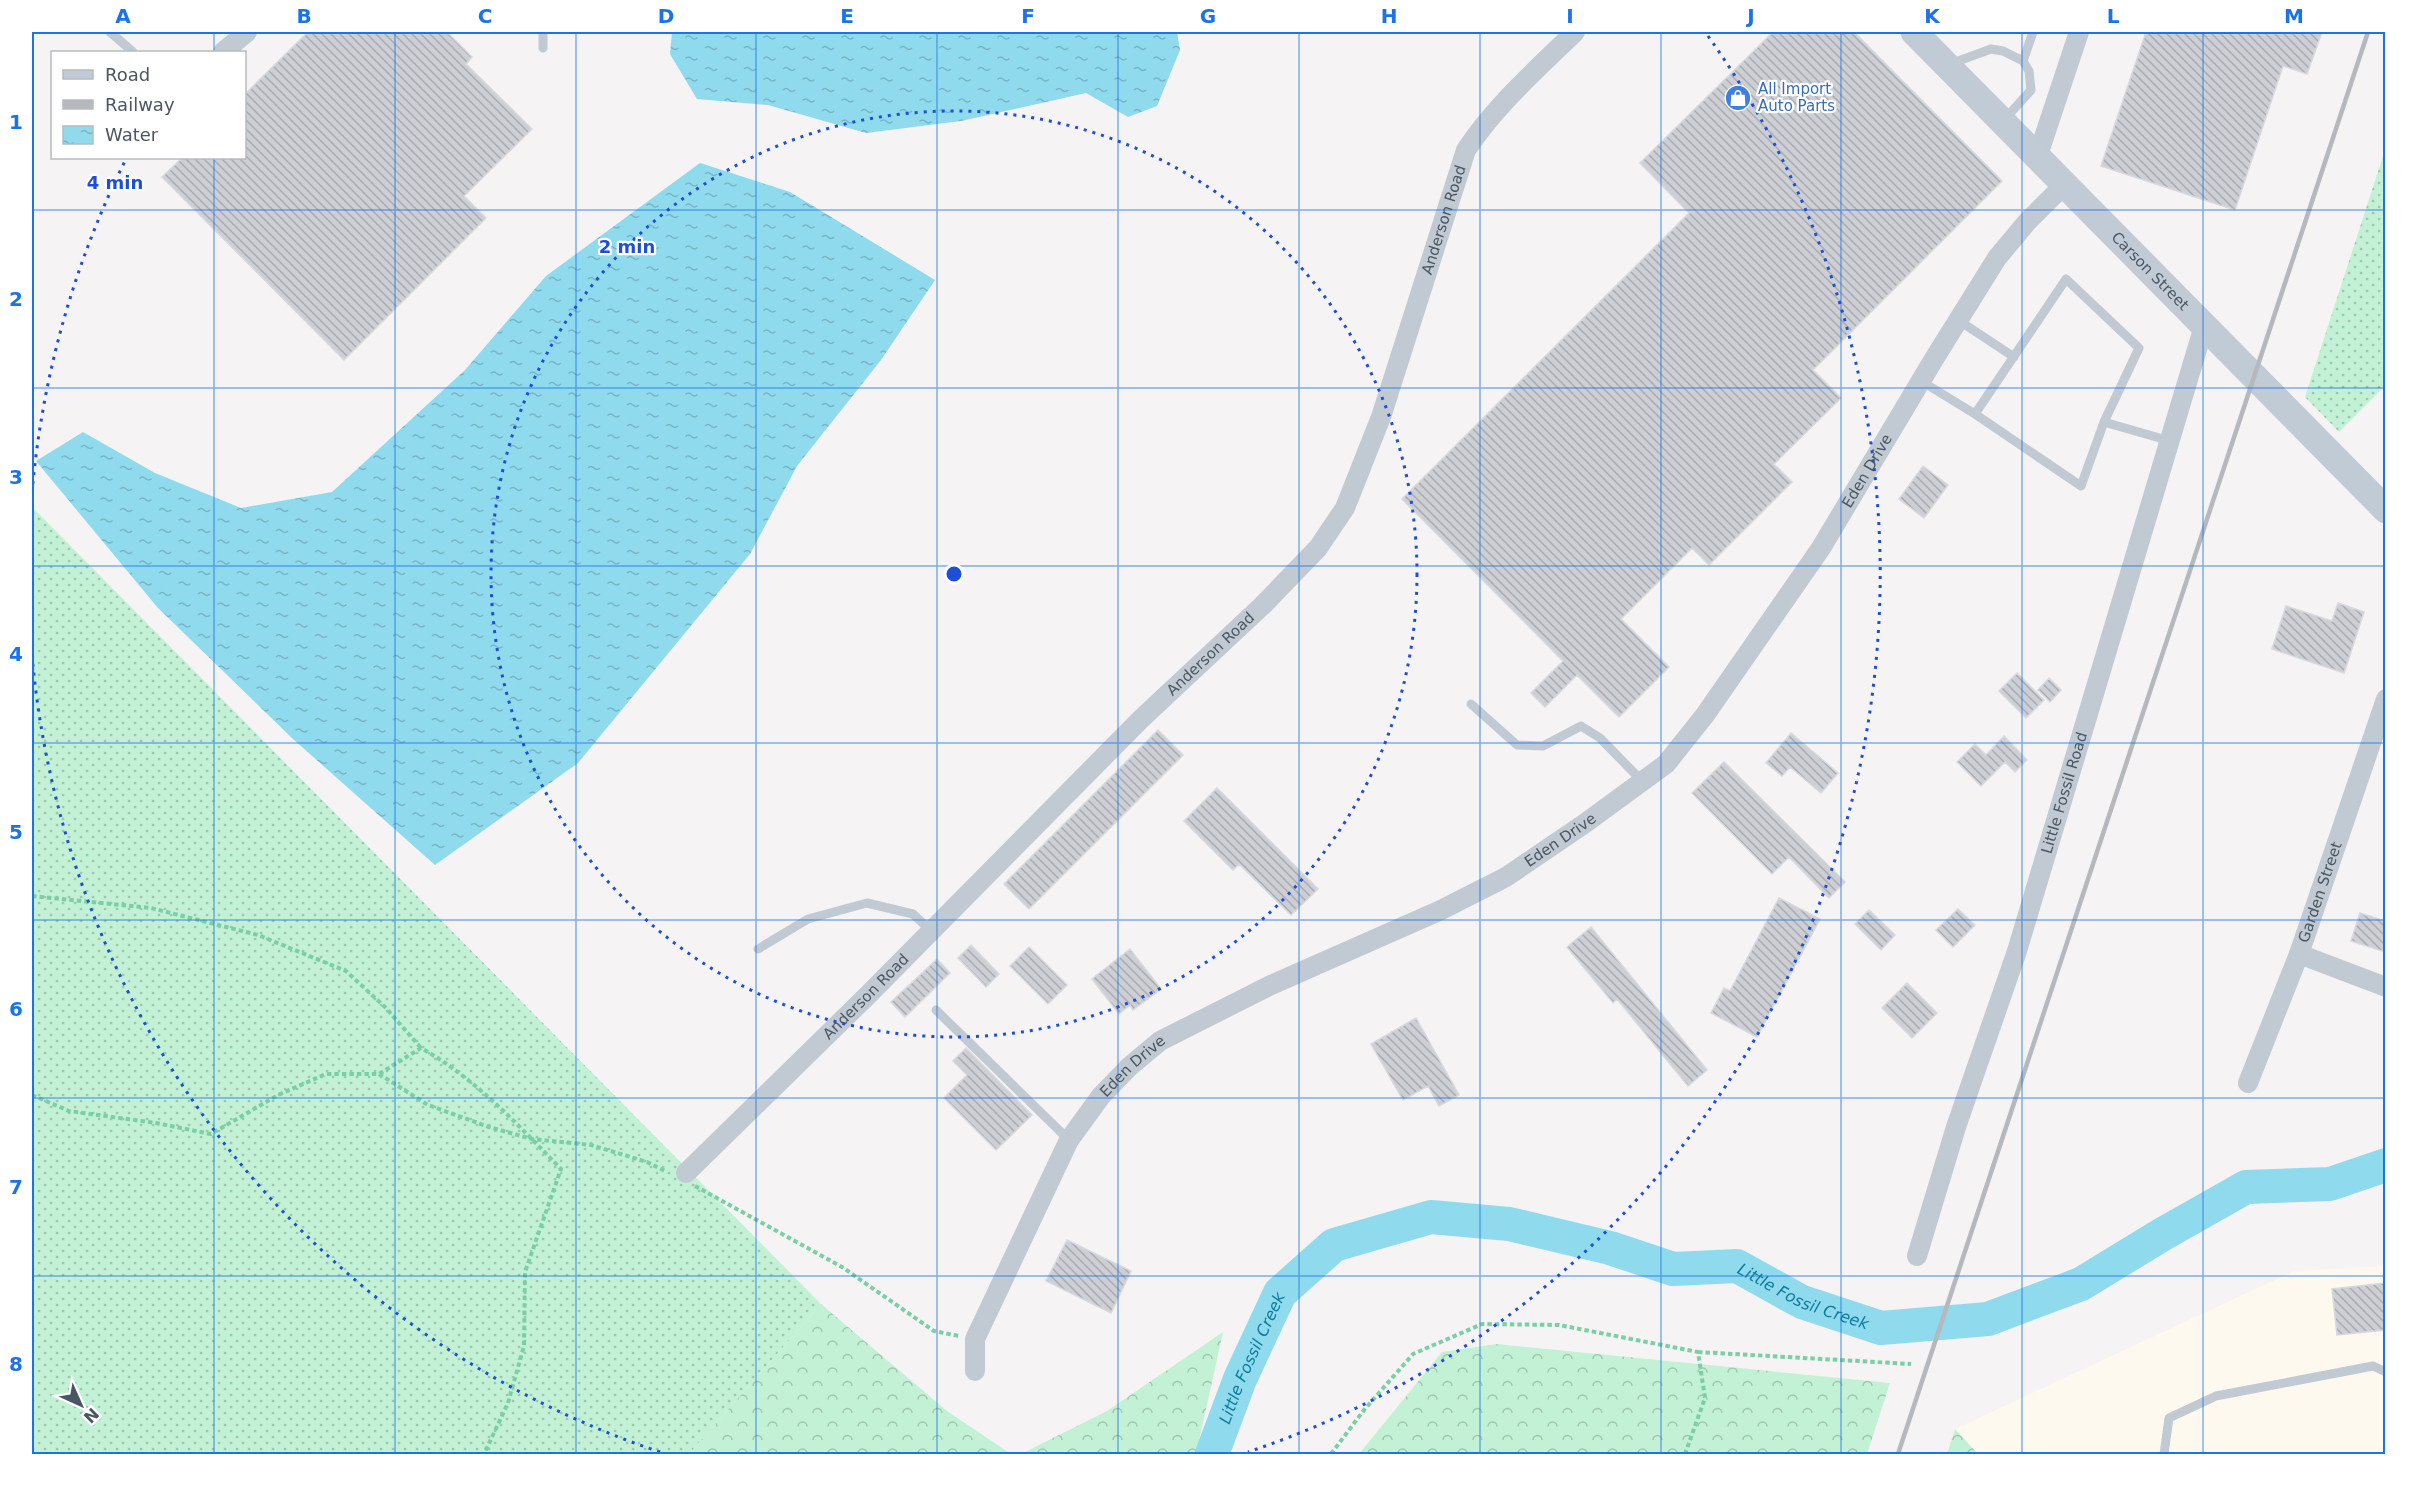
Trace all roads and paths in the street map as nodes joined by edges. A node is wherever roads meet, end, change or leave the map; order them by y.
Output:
1 (110, 32) edge
2 (247, 32) edge
3 (543, 32) edge
4 (1575, 32) edge
5 (1914, 32) edge
6 (2033, 32) edge
7 (2079, 32) edge
8 (543, 48) dead end
9 (132, 51) edge
10 (225, 51) edge
11 (2023, 61) junction
12 (1947, 65) junction
13 (2002, 122) junction
14 (2037, 158) junction
15 (2064, 184) junction
16 (1958, 320) junction
17 (2204, 326) junction
18 (2014, 357) junction
19 (1921, 381) junction
20 (1975, 414) junction
21 (2104, 422) junction
22 (2170, 441) junction
23 (2385, 510) edge
24 (2385, 699) edge
25 (1471, 704) dead end
26 (1642, 781) junction
27 (32, 896) edge
28 (931, 931) junction
29 (758, 949) dead end
30 (2300, 954) junction
31 (2385, 987) edge
32 (936, 1010) dead end
33 (421, 1048) junction
34 (379, 1074) junction
35 (2248, 1083) dead end
36 (32, 1095) edge
37 (532, 1139) junction
38 (1069, 1140) junction
39 (683, 1177) junction
40 (1917, 1256) dead end
41 (975, 1339) junction
42 (1698, 1352) junction
43 (1911, 1364) dead end
44 (975, 1371) dead end
45 (2385, 1372) edge
46 (484, 1455) edge
47 (1330, 1455) edge
48 (1685, 1455) edge
49 (2164, 1455) edge

1 - 9 lane
2 - 10 street
3 - 8 lane
4 - 28 street, Anderson Road
5 - 12 street, Carson Street
6 - 11 lane
7 - 14 street
11 - 12 lane
11 - 13 lane
12 - 13 street, Carson Street
13 - 14 street, Carson Street
14 - 15 street, Carson Street
15 - 16 street, Eden Drive
15 - 17 street, Carson Street
16 - 18 lane
16 - 19 street, Eden Drive
17 - 22 street, Little Fossil Road
17 - 23 street, Carson Street
18 - 20 lane
18 - 21 lane
19 - 20 lane
19 - 26 street, Eden Drive
20 - 21 lane
21 - 22 lane
22 - 40 street, Little Fossil Road
24 - 30 street, Garden Street
25 - 26 lane
26 - 38 street, Eden Drive
27 - 33 path
28 - 29 lane
28 - 39 street, Anderson Road
30 - 31 street
30 - 35 street, Garden Street
32 - 38 lane
33 - 34 path
33 - 37 path
34 - 36 path
34 - 37 path
37 - 39 path
37 - 46 path
38 - 41 street, Eden Drive
39 - 41 path
41 - 44 street, Eden Drive
42 - 43 path
42 - 47 path
42 - 48 path
45 - 49 lane

